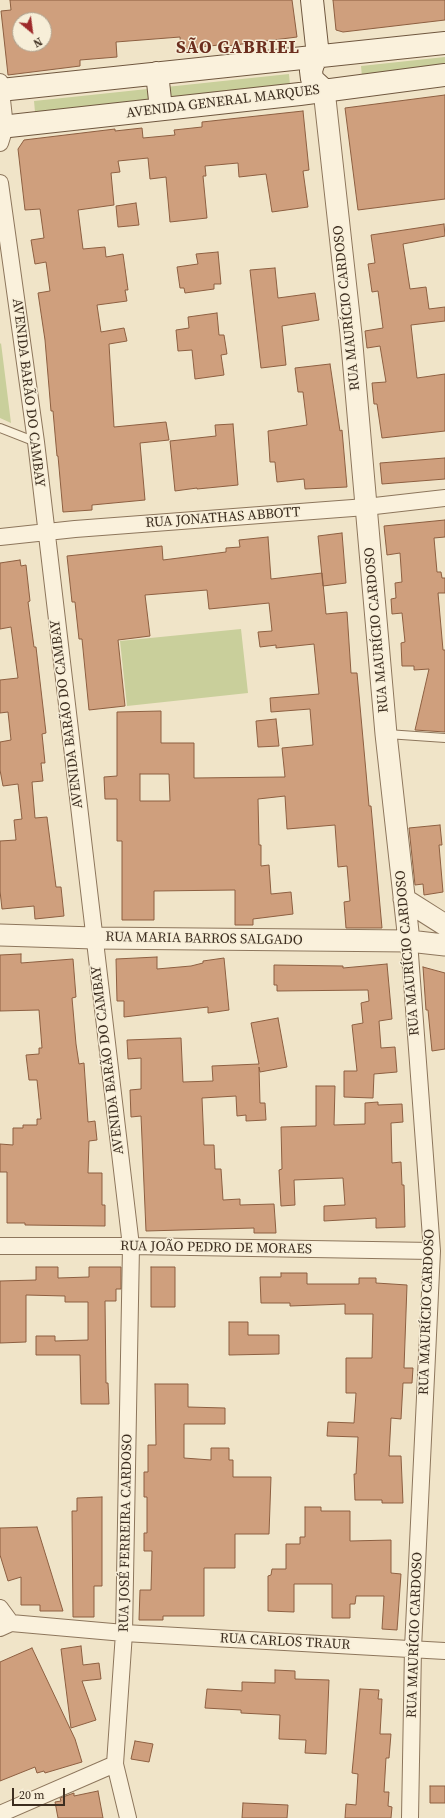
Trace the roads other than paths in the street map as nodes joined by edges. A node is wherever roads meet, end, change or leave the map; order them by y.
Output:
1 (312, 0) edge
2 (445, 43) edge
3 (318, 56) junction
4 (157, 73) junction
5 (445, 75) edge
6 (0, 87) edge
7 (324, 90) junction
8 (161, 109) junction
9 (2, 132) edge
10 (0, 183) edge
11 (4, 246) edge
12 (0, 428) edge
13 (36, 442) junction
14 (445, 498) edge
15 (366, 507) junction
16 (45, 532) junction
17 (0, 537) edge
18 (386, 734) junction
19 (445, 738) edge
20 (404, 899) junction
21 (445, 926) edge
22 (0, 935) edge
23 (94, 938) junction
24 (409, 941) junction
25 (445, 945) edge
26 (0, 1246) edge
27 (131, 1246) junction
28 (432, 1251) junction
29 (0, 1608) edge
30 (6, 1626) edge
31 (124, 1633) junction
32 (413, 1648) junction
33 (445, 1651) edge
34 (114, 1764) junction
35 (0, 1814) edge
36 (128, 1818) edge
37 (410, 1818) edge

1 - 3 main road
2 - 3 main road
3 - 4 main road
3 - 7 main road, RUA MAURÍCIO CARDOSO
4 - 6 main road
4 - 8 main road
5 - 7 main road, AVENIDA GENERAL MARQUES
6 - 9 street
7 - 8 main road, AVENIDA GENERAL MARQUES
7 - 15 street, RUA MAURÍCIO CARDOSO
8 - 9 main road, AVENIDA GENERAL MARQUES
10 - 11 street, AVENIDA BARÃO DO CAMBAY
11 - 13 street, AVENIDA BARÃO DO CAMBAY
12 - 13 lane
13 - 16 street, AVENIDA BARÃO DO CAMBAY
14 - 15 street, RUA JONATHAS ABBOTT
15 - 16 street, RUA JONATHAS ABBOTT
15 - 18 street, RUA MAURÍCIO CARDOSO
16 - 17 street, RUA JONATHAS ABBOTT
16 - 23 street, AVENIDA BARÃO DO CAMBAY
18 - 19 lane
18 - 20 street, RUA MAURÍCIO CARDOSO
20 - 21 street
20 - 24 street, RUA MAURÍCIO CARDOSO
22 - 23 street, RUA MARIA BARROS SALGADO
23 - 24 street, RUA MARIA BARROS SALGADO
23 - 27 street, AVENIDA BARÃO DO CAMBAY
24 - 25 street, RUA MARIA BARROS SALGADO
24 - 28 street, RUA MAURÍCIO CARDOSO
26 - 27 street, RUA JOÃO PEDRO DE MORAES
27 - 28 street, RUA JOÃO PEDRO DE MORAES
27 - 31 street, RUA JOSÉ FERREIRA CARDOSO
28 - 32 street, RUA MAURÍCIO CARDOSO
29 - 30 street
30 - 31 street, RUA CARLOS TRAUR
31 - 32 street, RUA CARLOS TRAUR
31 - 34 street, RUA JOSÉ FERREIRA CARDOSO
32 - 33 street, RUA CARLOS TRAUR
32 - 37 street, RUA MAURÍCIO CARDOSO
34 - 35 street
34 - 36 street, RUA JOSÉ FERREIRA CARDOSO

